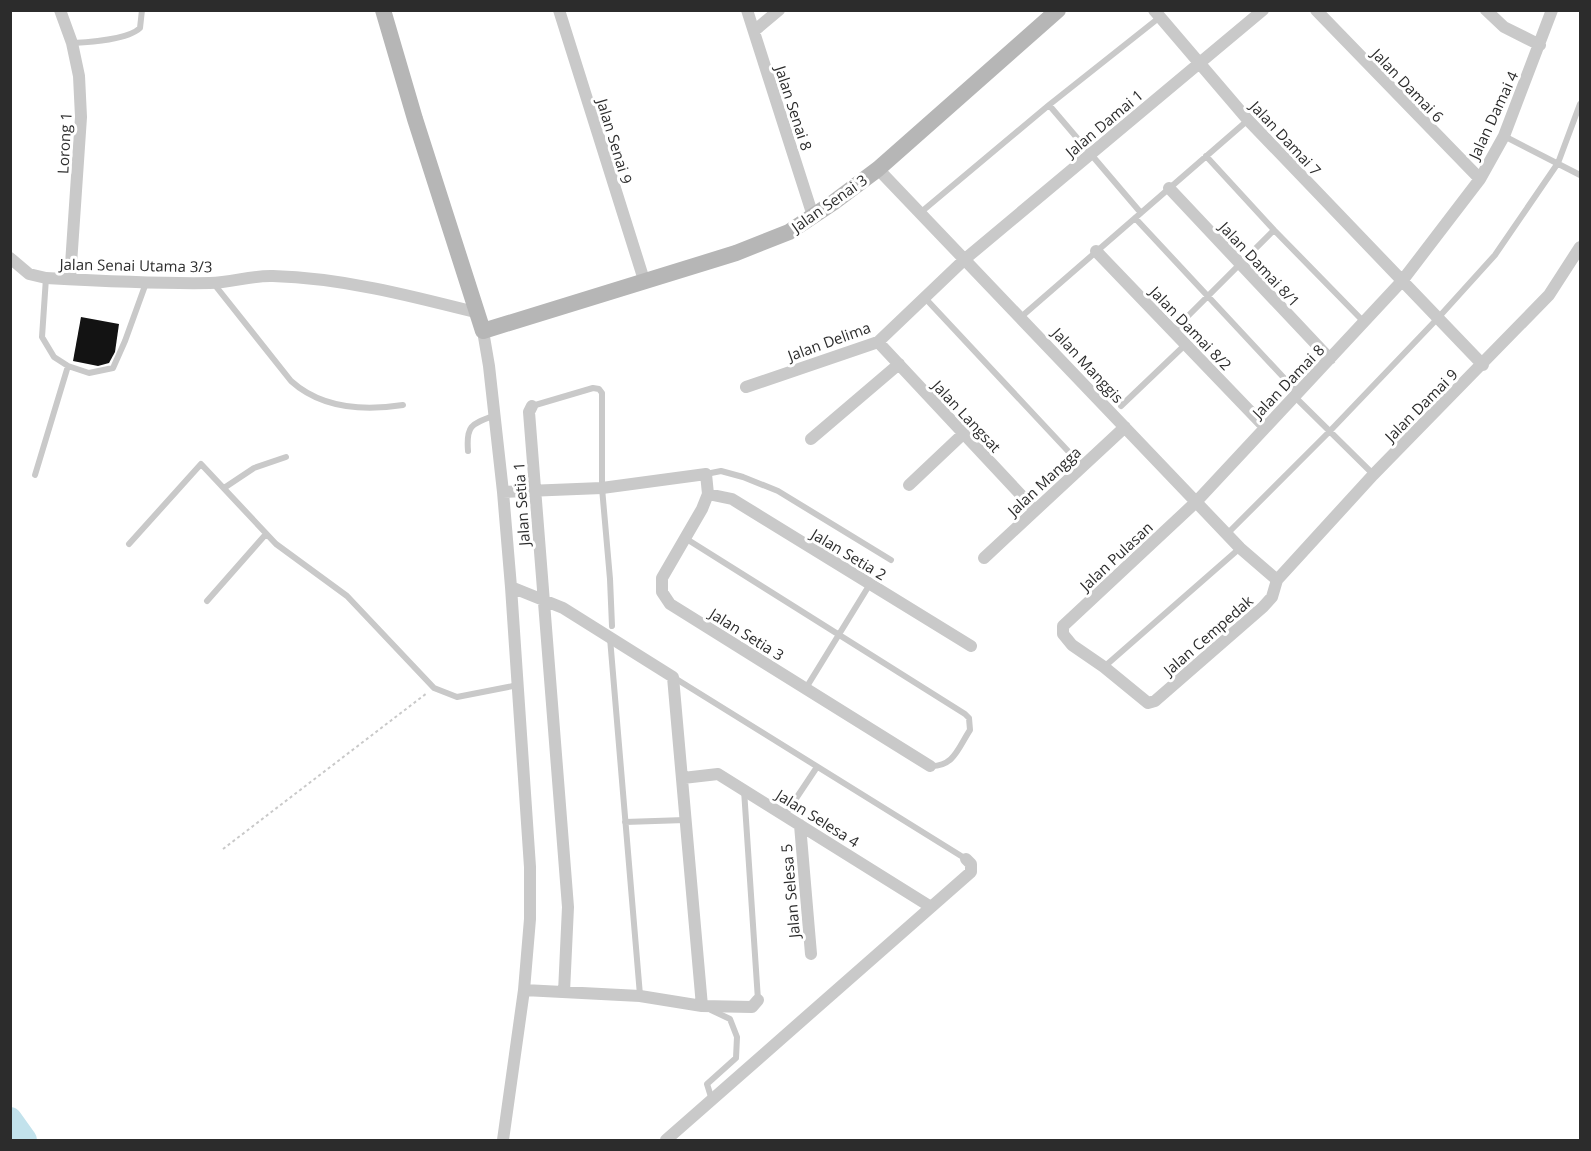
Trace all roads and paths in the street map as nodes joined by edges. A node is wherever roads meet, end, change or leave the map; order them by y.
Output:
1 (60, 10) edge
2 (141, 10) edge
3 (383, 10) edge
4 (559, 10) edge
5 (747, 10) edge
6 (779, 10) edge
7 (1316, 10) edge
8 (1485, 10) edge
9 (1552, 10) edge
10 (1261, 11) edge
11 (1053, 12) edge
12 (1157, 14) edge
13 (754, 31) junction
14 (72, 43) junction
15 (1540, 45) junction
16 (1198, 64) junction
17 (1581, 104) edge
18 (1049, 105) junction
19 (1248, 120) junction
20 (1504, 136) junction
21 (1090, 154) junction
22 (1206, 156) junction
23 (1558, 163) junction
24 (878, 169) junction
25 (1581, 175) edge
26 (1480, 179) junction
27 (1169, 188) junction
28 (920, 213) junction
29 (1141, 213) junction
30 (813, 216) junction
31 (1135, 218) junction
32 (1274, 230) junction
33 (1581, 247) edge
34 (1096, 251) junction
35 (10, 258) edge
36 (965, 259) junction
37 (1240, 264) junction
38 (46, 278) junction
39 (70, 279) junction
40 (644, 280) junction
41 (1402, 281) junction
42 (146, 283) junction
43 (213, 283) junction
44 (1208, 296) junction
45 (924, 298) junction
46 (479, 313) junction
47 (1021, 316) junction
48 (1438, 318) junction
49 (1364, 323) junction
50 (483, 331) junction
51 (1173, 331) junction
52 (878, 342) junction
53 (1186, 344) junction
54 (1329, 360) junction
55 (899, 364) junction
56 (1482, 365) junction
57 (68, 366) junction
58 (746, 387) dead end
59 (1297, 395) junction
60 (404, 405) dead end
61 (532, 406) joint
62 (1121, 406) dead end
63 (493, 416) junction
64 (1125, 427) junction
65 (1265, 427) junction
66 (1329, 432) junction
67 (963, 434) junction
68 (811, 439) dead end
69 (468, 451) dead end
70 (286, 457) dead end
71 (1082, 466) junction
72 (706, 474) junction
73 (35, 475) dead end
74 (1373, 475) junction
75 (909, 485) dead end
76 (224, 488) junction
77 (602, 488) junction
78 (535, 490) junction
79 (503, 492) junction
80 (708, 494) junction
81 (1196, 502) junction
82 (1035, 510) junction
83 (266, 534) junction
84 (1227, 534) junction
85 (685, 538) junction
86 (129, 544) dead end
87 (1240, 548) junction
88 (984, 558) dead end
89 (891, 560) dead end
90 (1277, 580) junction
91 (870, 584) junction
92 (511, 587) junction
93 (543, 599) junction
94 (207, 601) dead end
95 (611, 631) junction
96 (839, 635) junction
97 (971, 646) dead end
98 (1104, 667) junction
99 (674, 677) junction
100 (518, 685) junction
101 (434, 688) junction
102 (806, 688) junction
103 (930, 766) joint
104 (817, 767) junction
105 (683, 778) junction
106 (744, 790) junction
107 (785, 816) junction
108 (686, 820) junction
109 (625, 822) junction
110 (800, 825) junction
111 (224, 849) dead end
112 (966, 859) joint
113 (931, 907) junction
114 (811, 954) dead end
115 (524, 990) junction
116 (564, 992) junction
117 (640, 996) junction
118 (758, 1000) joint
119 (702, 1006) junction
120 (712, 1100) junction
121 (503, 1140) edge
122 (666, 1140) edge

1 - 14 street, Lorong 1
2 - 14 lane
3 - 46 street
4 - 40 street, Jalan Senai 9
5 - 13 street, Jalan Senai 8
6 - 13 street
7 - 26 street, Jalan Damai 6
8 - 15 street
9 - 15 street, Jalan Damai 4
10 - 16 street, Jalan Damai 1
11 - 24 street, Jalan Senai 3
12 - 16 street, Jalan Damai 7
12 - 18 lane
13 - 30 street, Jalan Senai 8
14 - 39 street, Lorong 1
15 - 20 street, Jalan Damai 4
16 - 19 street, Jalan Damai 7
16 - 21 street, Jalan Damai 1
17 - 23 lane
18 - 21 lane
18 - 28 lane
19 - 22 lane
19 - 41 street, Jalan Damai 7
20 - 23 lane
20 - 26 street, Jalan Damai 4
21 - 29 lane
21 - 36 street, Jalan Damai 1
22 - 27 lane
22 - 32 lane
23 - 25 lane
23 - 48 lane
24 - 28 street, Jalan Manggis
24 - 30 street, Jalan Senai 3
26 - 41 street, Jalan Damai 4
27 - 29 lane
27 - 37 street, Jalan Damai 8/1
28 - 36 street, Jalan Manggis
29 - 31 lane
30 - 40 street, Jalan Senai 3
31 - 34 lane
31 - 44 lane
32 - 37 lane
32 - 49 lane
33 - 56 street, Jalan Damai 9
34 - 47 lane
34 - 51 street, Jalan Damai 8/2
35 - 38 street, Jalan Senai Utama 3/3
36 - 45 street, Jalan Delima
36 - 47 street, Jalan Manggis
37 - 44 lane
37 - 54 street, Jalan Damai 8/1
38 - 39 street, Jalan Senai Utama 3/3
38 - 57 lane
39 - 42 street, Jalan Senai Utama 3/3
40 - 50 street, Jalan Senai 3
41 - 48 street, Jalan Damai 7
41 - 49 street, Jalan Damai 8
42 - 43 street, Jalan Senai Utama 3/3
42 - 57 lane
43 - 46 street, Jalan Senai Utama 3/3
43 - 60 lane
44 - 51 lane
44 - 59 lane
45 - 52 street, Jalan Delima
45 - 71 lane
46 - 50 street
47 - 64 street, Jalan Manggis
48 - 56 street, Jalan Damai 7
48 - 66 lane
49 - 54 street, Jalan Damai 8
50 - 63 street
51 - 53 street, Jalan Damai 8/2
52 - 55 street, Jalan Langsat
52 - 58 street, Jalan Delima
53 - 62 lane
53 - 65 street, Jalan Damai 8/2
54 - 59 street, Jalan Damai 8
55 - 67 street, Jalan Langsat
55 - 68 street
56 - 74 street, Jalan Damai 9
57 - 73 lane
59 - 65 street, Jalan Damai 8
59 - 66 lane
61 - 77 lane
61 - 78 street, Jalan Setia 1
63 - 69 lane
63 - 79 street
64 - 71 street, Jalan Mangga
64 - 81 street, Jalan Manggis
65 - 81 street, Jalan Damai 8
66 - 74 lane
66 - 84 lane
67 - 75 street
67 - 82 street, Jalan Langsat
70 - 76 lane
71 - 82 street, Jalan Mangga
72 - 77 street
72 - 80 street
72 - 89 lane
74 - 90 street, Jalan Damai 9
76 - 83 lane
76 - 86 lane
77 - 78 street
77 - 95 lane
78 - 79 street
78 - 93 street, Jalan Setia 1
79 - 92 street
80 - 85 street, Jalan Setia 3
80 - 91 street, Jalan Setia 2
81 - 84 street, Jalan Manggis
81 - 98 street, Jalan Pulasan
82 - 88 street, Jalan Mangga
83 - 94 lane
83 - 101 lane
84 - 87 street, Jalan Manggis
85 - 96 lane
85 - 102 street, Jalan Setia 3
87 - 90 street, Jalan Manggis
87 - 98 lane
90 - 98 street, Jalan Cempedak
91 - 96 lane
91 - 97 street, Jalan Setia 2
92 - 93 street
92 - 100 street
93 - 95 street
93 - 116 street, Jalan Setia 1
95 - 99 street
95 - 109 lane
96 - 102 lane
96 - 103 lane
99 - 104 lane
99 - 105 street
100 - 101 lane
100 - 115 street
101 - 111 path
102 - 103 street, Jalan Setia 3
104 - 107 lane
104 - 112 lane
105 - 106 street, Jalan Selesa 4
105 - 108 street
106 - 107 street, Jalan Selesa 4
106 - 118 lane
107 - 110 street, Jalan Selesa 4
108 - 109 lane
108 - 119 street
109 - 117 lane
110 - 113 street, Jalan Selesa 4
110 - 114 street, Jalan Selesa 5
112 - 113 street
113 - 120 street
115 - 116 street
115 - 121 street
116 - 117 street
117 - 119 street
118 - 119 street
119 - 120 lane
120 - 122 street

